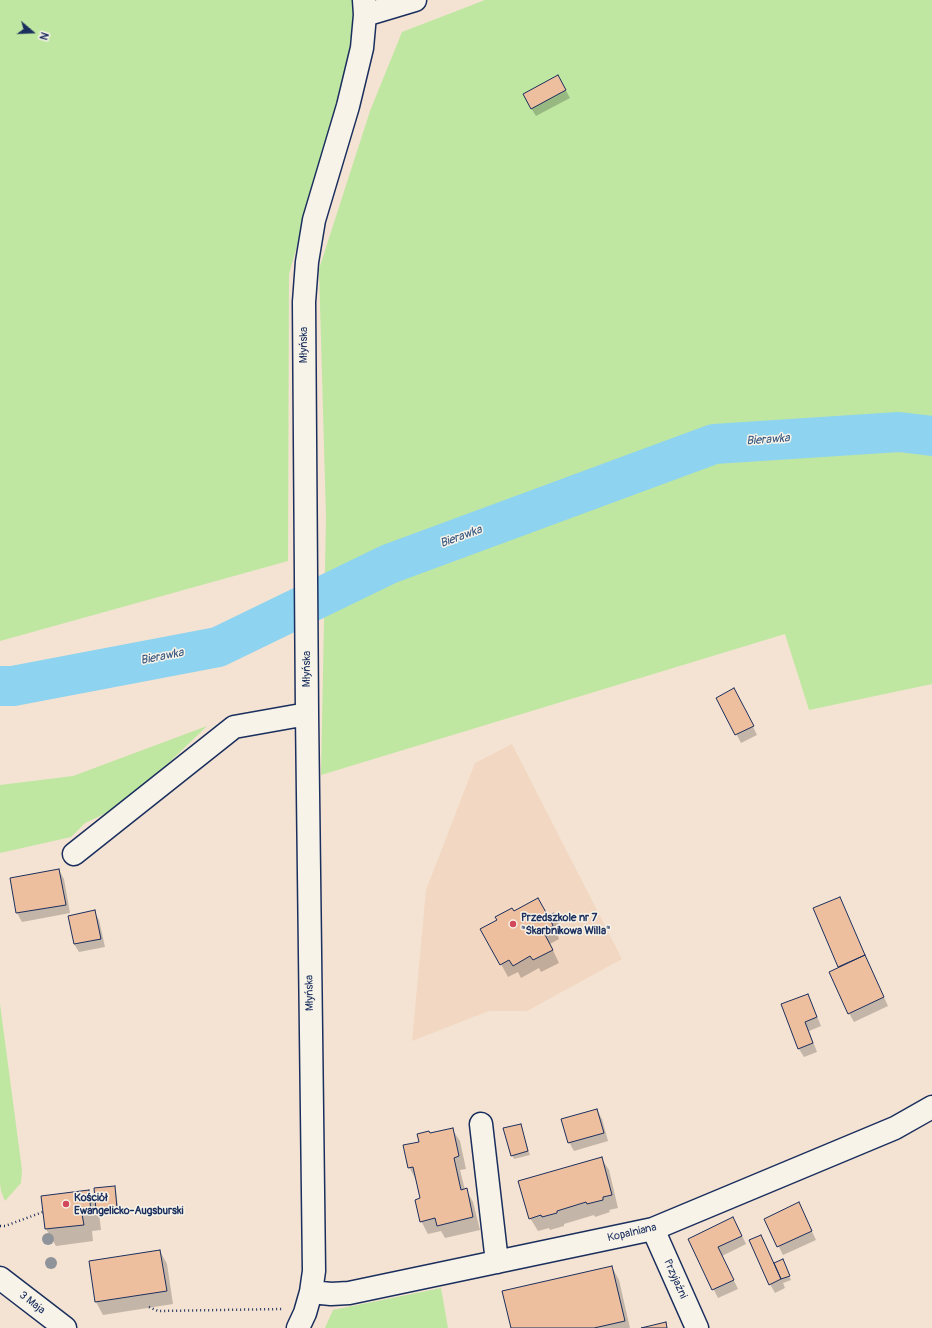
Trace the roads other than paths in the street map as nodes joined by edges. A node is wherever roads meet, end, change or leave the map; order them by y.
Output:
1 (416, 0) edge
2 (365, 7) edge
3 (307, 714) junction
4 (74, 854) dead end
5 (932, 1107) edge
6 (481, 1124) dead end
7 (653, 1229) junction
8 (497, 1262) junction
9 (0, 1278) edge
10 (311, 1292) junction
11 (65, 1328) edge
12 (298, 1328) edge
13 (697, 1328) edge

1 - 2 street, Młyńska
2 - 3 street, Młyńska
3 - 4 street
3 - 10 street, Młyńska
5 - 7 street, Kopalniana
6 - 8 street
7 - 8 street, Kopalniana
7 - 13 street, Przyjaźni
8 - 10 street, Kopalniana
9 - 11 street, 3 Maja
10 - 12 street, Młyńska

